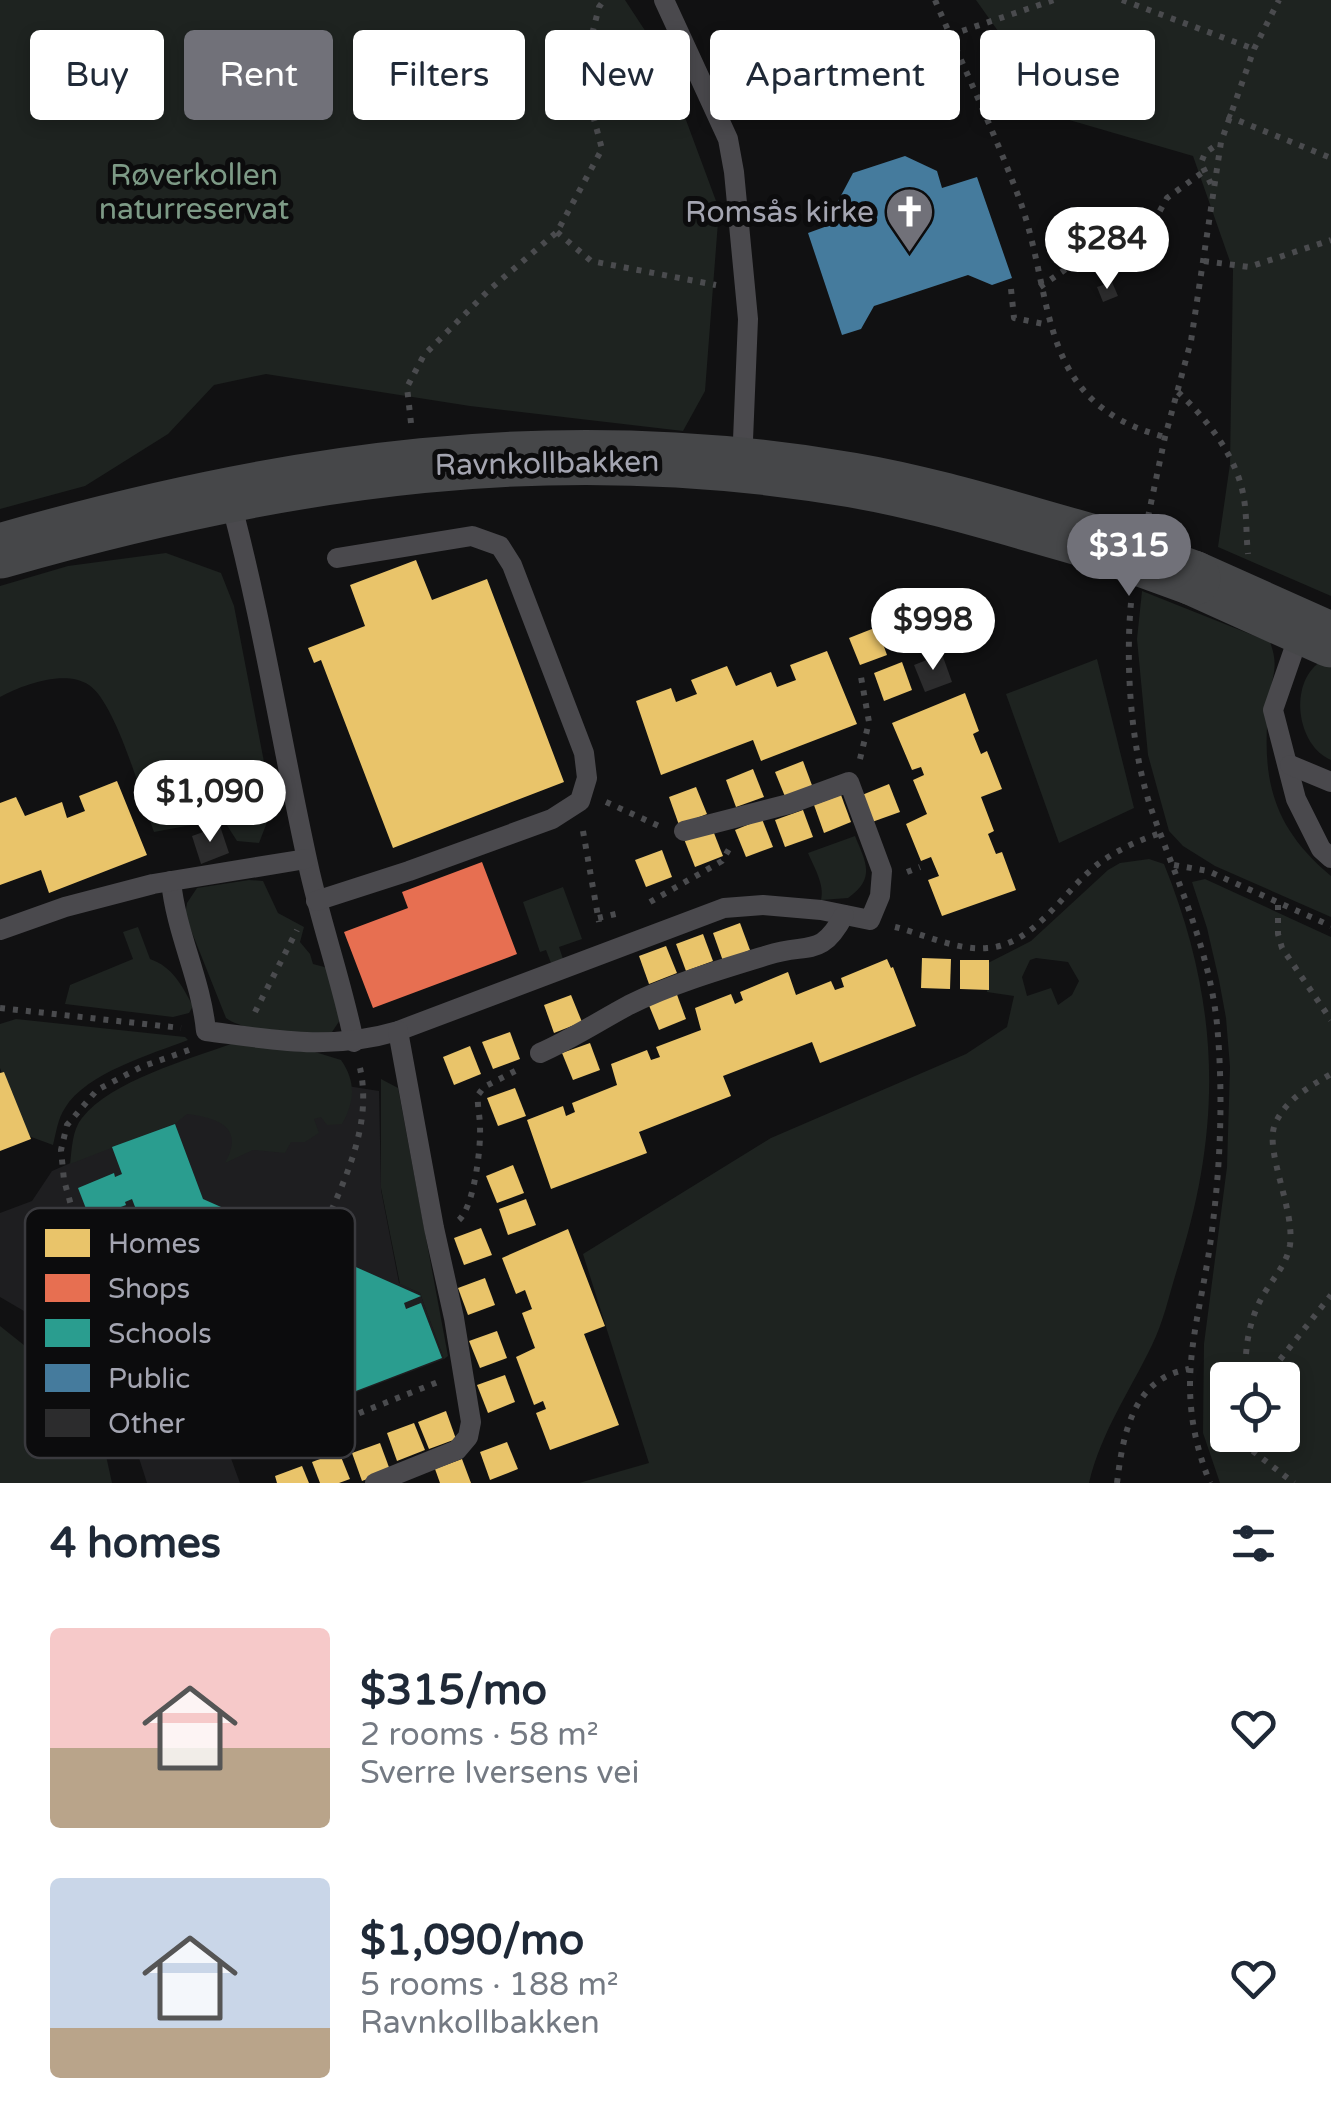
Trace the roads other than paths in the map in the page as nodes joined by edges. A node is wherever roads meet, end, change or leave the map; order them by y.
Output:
1 (664, 0) edge
2 (742, 466) junction
3 (229, 493) junction
4 (0, 551) edge
5 (338, 558) dead end
6 (1316, 634) edge
7 (1290, 765) junction
8 (1331, 782) edge
9 (684, 830) dead end
10 (306, 858) junction
11 (1331, 858) edge
12 (171, 881) junction
13 (316, 901) junction
14 (844, 915) junction
15 (0, 930) edge
16 (398, 1031) junction
17 (354, 1042) junction
18 (540, 1053) road end
19 (376, 1483) edge

1 - 2 lane
2 - 3 street, Ravnkollbakken
2 - 6 street, Ravnkollbakken, bridge
3 - 4 street, Ravnkollbakken
3 - 10 lane
5 - 13 lane
6 - 7 lane
7 - 8 lane
7 - 11 lane
9 - 14 lane
10 - 12 lane
10 - 13 lane
12 - 15 lane
12 - 17 lane
13 - 17 lane
14 - 16 lane
14 - 18 lane
16 - 17 lane
16 - 19 lane

